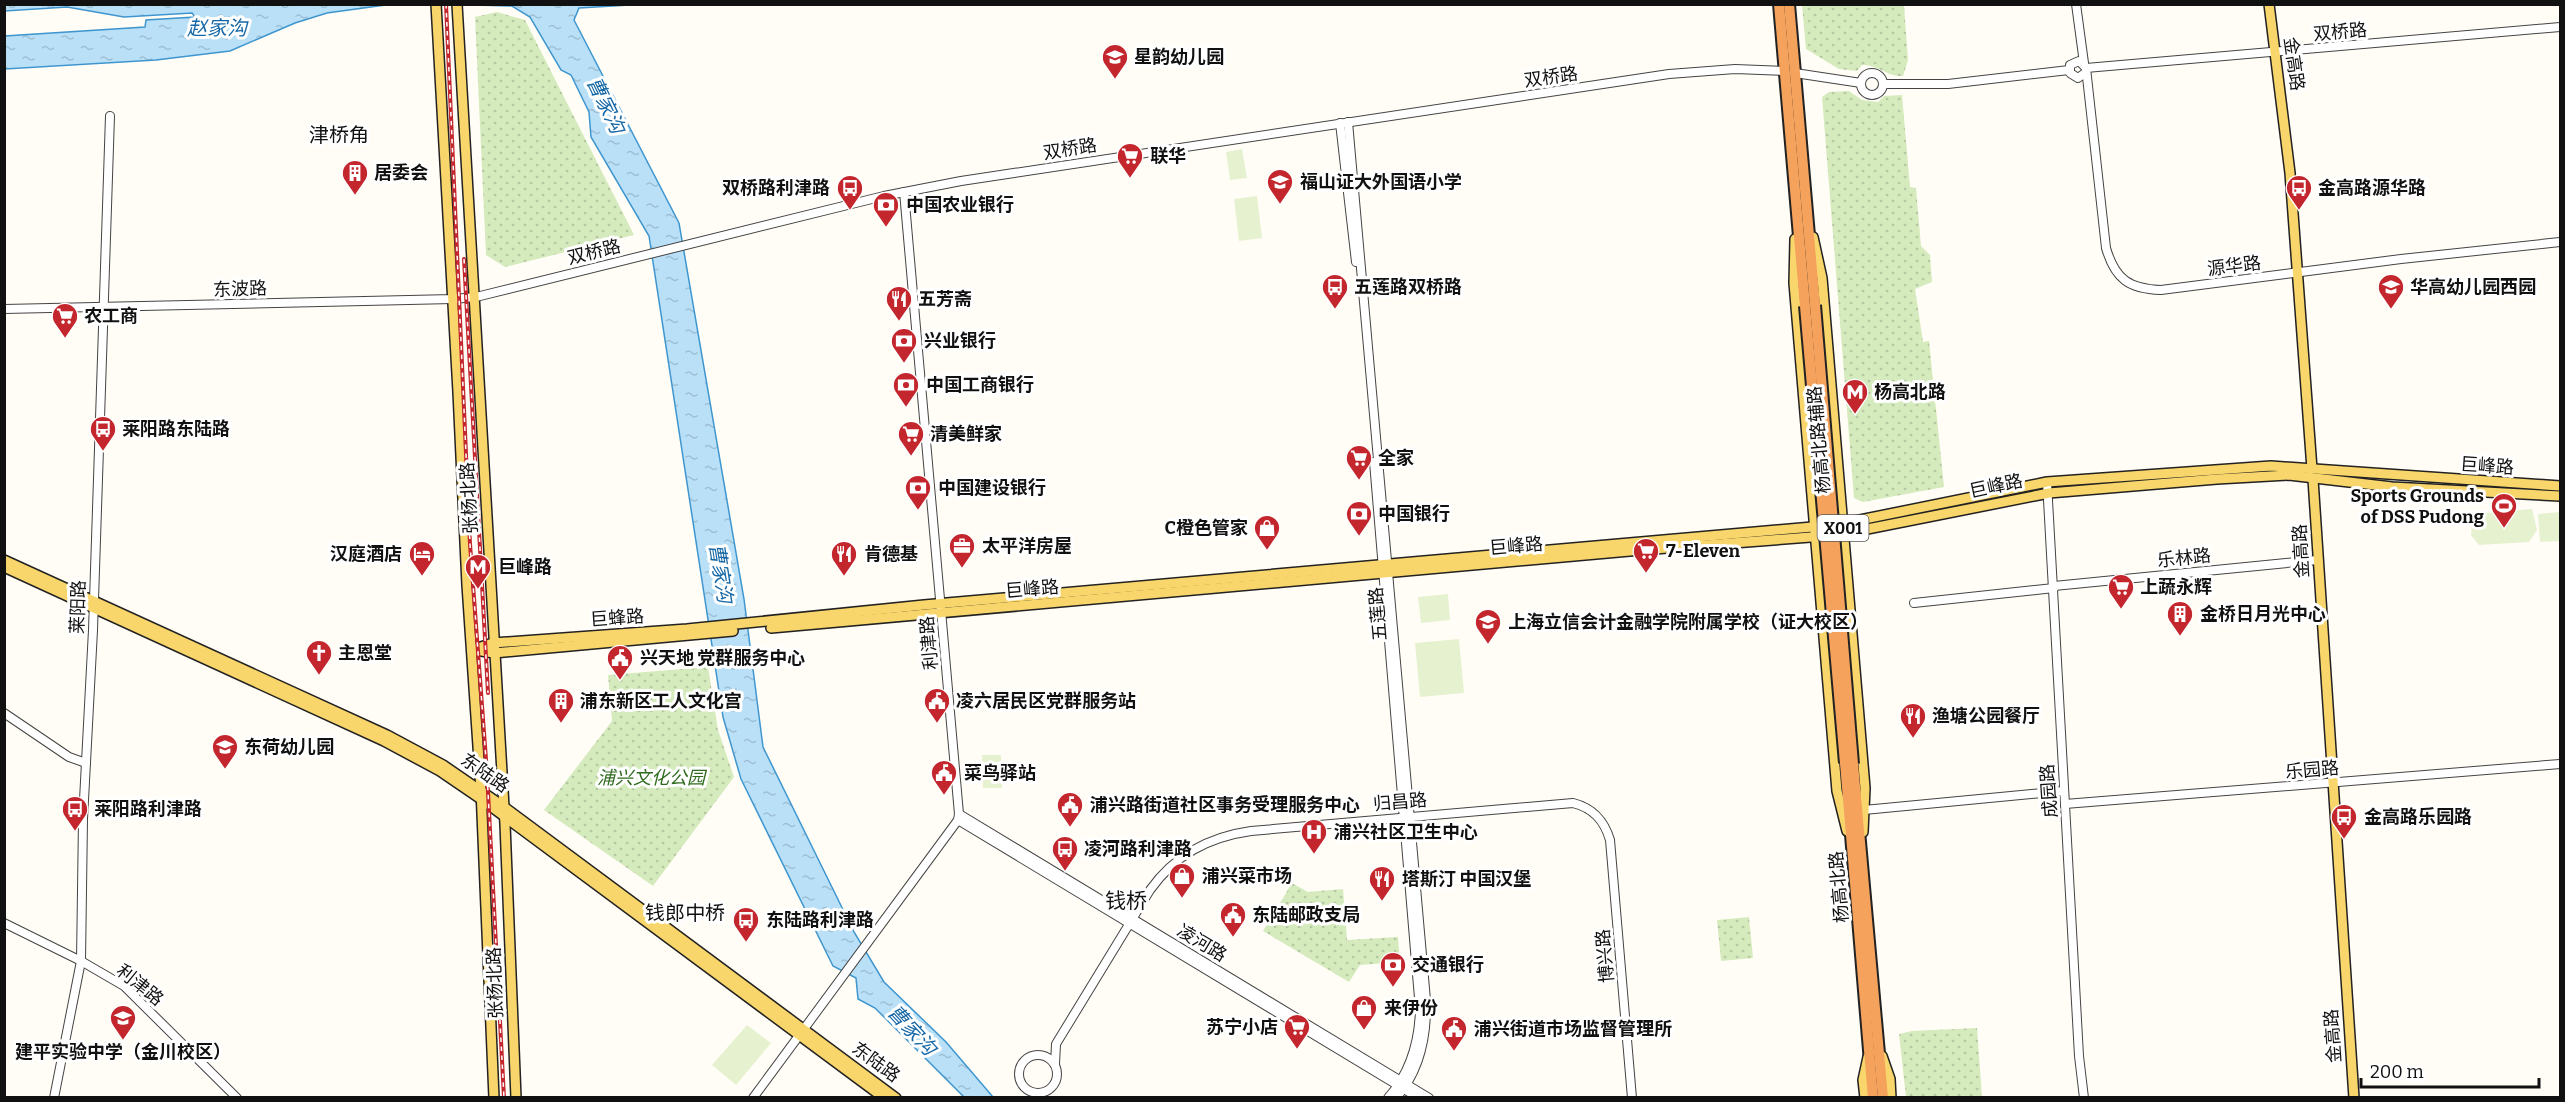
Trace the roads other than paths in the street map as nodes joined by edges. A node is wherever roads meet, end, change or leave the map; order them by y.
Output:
1 (436, 4) edge
2 (457, 4) edge
3 (1779, 4) edge
4 (1789, 4) edge
5 (2076, 4) edge
6 (2269, 4) edge
7 (2560, 27) edge
8 (2276, 52) junction
9 (2085, 68) junction
10 (2069, 70) junction
11 (1790, 72) junction
12 (1861, 83) junction
13 (1883, 84) junction
14 (110, 116) dead end
15 (1344, 123) junction
16 (904, 192) junction
17 (1802, 206) junction
18 (2560, 242) edge
19 (2297, 274) junction
20 (476, 297) junction
21 (453, 299) junction
22 (104, 307) junction
23 (4, 309) edge
24 (2313, 474) junction
25 (2047, 482) junction
26 (2560, 486) edge
27 (2049, 493) junction
28 (2560, 496) edge
29 (1842, 524) junction
30 (1815, 532) junction
31 (1843, 534) junction
32 (4, 560) edge
33 (2317, 560) junction
34 (4, 567) edge
35 (1386, 569) junction
36 (2054, 587) junction
37 (1914, 603) dead end
38 (94, 604) junction
39 (941, 608) junction
40 (493, 648) junction
41 (472, 650) junction
42 (4, 713) edge
43 (86, 763) junction
44 (2560, 764) edge
45 (2333, 783) junction
46 (2063, 790) junction
47 (481, 794) junction
48 (2065, 804) junction
49 (1864, 810) junction
50 (504, 811) junction
51 (1598, 815) joint
52 (958, 817) junction
53 (1407, 817) junction
54 (1857, 853) junction
55 (1131, 921) junction
56 (4, 923) edge
57 (81, 961) junction
58 (801, 1033) junction
59 (1056, 1044) junction
60 (1874, 1049) junction
61 (1038, 1055) junction
62 (1055, 1065) junction
63 (1403, 1084) junction
64 (54, 1098) edge
65 (237, 1098) edge
66 (494, 1098) edge
67 (516, 1098) edge
68 (753, 1098) edge
69 (884, 1098) edge
70 (896, 1098) edge
71 (1388, 1098) edge
72 (1396, 1098) edge
73 (1419, 1098) edge
74 (1429, 1098) edge
75 (1632, 1098) edge
76 (1865, 1098) edge
77 (1873, 1098) edge
78 (1883, 1098) edge
79 (1892, 1098) edge
80 (2084, 1098) edge
81 (2354, 1098) edge

1 - 21 main road, 张杨北路
2 - 20 main road, 张杨北路
3 - 11 highway, 杨高北路 / X001
4 - 11 highway, 杨高北路 / X001
5 - 9 street, 源华路
6 - 8 main road, 金高路
7 - 8 street, 双桥路
8 - 9 street, 双桥路
8 - 19 main road, 金高路
9 - 10 street
9 - 10 street
9 - 19 street, 源华路
10 - 13 street, 双桥路
11 - 12 street, 双桥路
11 - 15 street, 双桥路
11 - 17 highway, 杨高北路 / X001
12 - 13 street, 双桥路
12 - 13 street, 双桥路
14 - 22 street, 莱阳路
15 - 16 street, 双桥路
15 - 35 street, 五莲路
16 - 20 street, 双桥路
16 - 39 street, 利津路
17 - 29 main road, 杨高北路辅路 / X001
17 - 30 main road, 杨高北路辅路 / X001
17 - 54 highway, 杨高北路 / X001, bridge
18 - 19 street, 源华路
19 - 24 main road, 金高路
20 - 21 street, 东波路
20 - 40 main road, 张杨北路
21 - 22 street, 东波路
21 - 41 main road, 张杨北路
22 - 23 street, 东波路
22 - 38 street, 莱阳路
24 - 25 main road, 巨峰路
24 - 26 main road, 巨峰路
24 - 27 main road, 巨峰路
24 - 28 main road, 巨峰路
24 - 33 main road, 金高路
25 - 27 street, 成园路
25 - 29 main road, 巨峰路
27 - 31 main road, 巨峰路
27 - 36 street, 成园路
29 - 30 main road, 巨峰路
29 - 31 main road, 杨高北路辅路 / X001
30 - 31 main road, 巨峰路
30 - 35 main road, 巨峰路
30 - 54 main road, 杨高北路辅路 / X001
31 - 49 main road, 杨高北路辅路 / X001
32 - 38 main road, 东陆路
33 - 36 street, 乐林路
33 - 45 main road, 金高路
34 - 38 main road, 东陆路
35 - 39 main road, 巨峰路
35 - 53 street, 五莲路
36 - 37 street, 乐林路
36 - 46 street, 成园路
38 - 43 street, 莱阳路
38 - 47 main road, 东陆路
39 - 40 main road, 巨峰路
39 - 52 street, 利津路
40 - 41 main road, 巨峰路
40 - 50 main road, 张杨北路
41 - 47 main road, 张杨北路
42 - 43 street
43 - 57 street, 莱阳路
44 - 45 street, 乐园路
45 - 48 street, 乐园路
45 - 81 main road, 金高路
46 - 48 street, 成园路
46 - 49 street
47 - 50 main road, 东陆路
47 - 66 main road, 张杨北路
48 - 80 street, 成园路
49 - 54 main road, 杨高北路辅路 / X001
50 - 58 main road, 东陆路
50 - 67 main road, 张杨北路
51 - 53 street, 归昌路
51 - 75 street, 博兴路
52 - 55 street, 凌河路
52 - 58 street
53 - 55 street, 归昌路
53 - 63 street, 五莲路
54 - 60 highway, 杨高北路 / X001
55 - 59 street, 归昌路
55 - 63 street, 凌河路
56 - 57 street, 利津路
57 - 64 street, 莱阳路
57 - 65 street, 利津路
58 - 68 street
58 - 69 main road, 东陆路
58 - 70 main road, 东陆路
59 - 61 street, 归昌路
59 - 62 street, 归昌路
60 - 76 main road, 杨高北路 / X001
60 - 77 highway, 杨高北路 / X001
60 - 78 highway, 杨高北路 / X001
60 - 79 main road, 杨高北路 / X001
61 - 62 street
61 - 62 street, 归昌路
63 - 71 street, 五莲路
63 - 72 street, 五莲路
63 - 73 street, 凌河路
63 - 74 street, 凌河路

